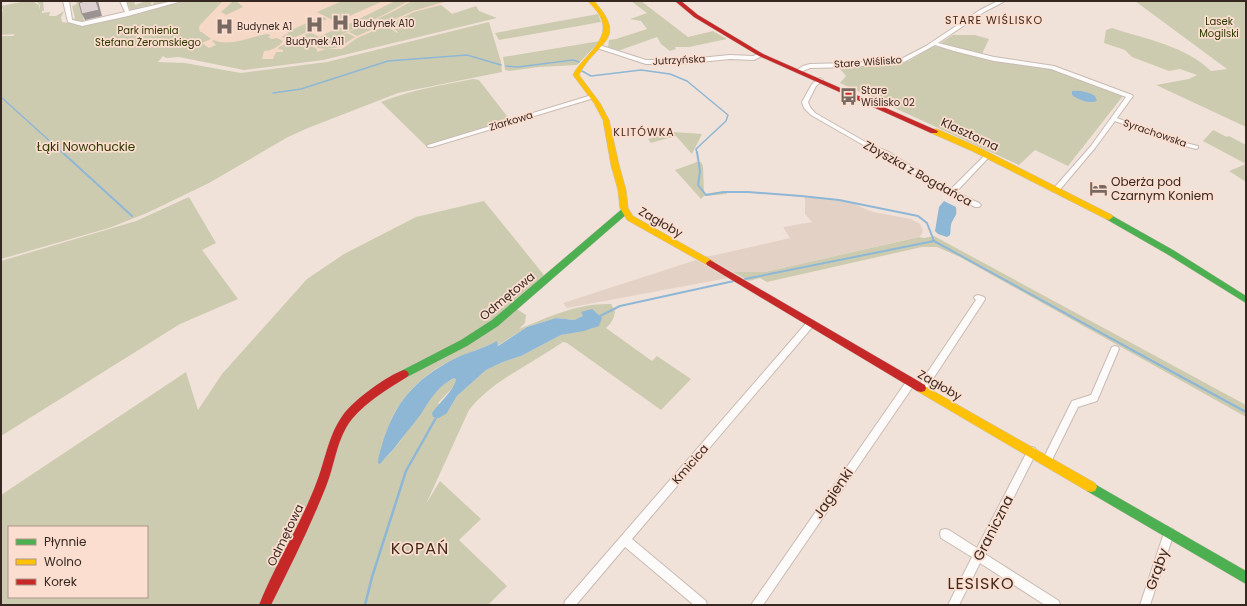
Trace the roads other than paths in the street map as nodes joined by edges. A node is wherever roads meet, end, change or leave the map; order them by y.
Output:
1 (66, 1) edge
2 (123, 1) edge
3 (179, 1) edge
4 (592, 1) edge
5 (678, 1) edge
6 (1002, 1) edge
7 (128, 14) junction
8 (934, 43) junction
9 (599, 47) junction
10 (761, 55) junction
11 (798, 71) junction
12 (820, 80) junction
13 (592, 97) junction
14 (1114, 119) junction
15 (430, 146) dead end
16 (1196, 147) dead end
17 (988, 156) junction
18 (1056, 190) junction
19 (951, 193) junction
20 (977, 205) dead end
21 (625, 211) junction
22 (978, 298) dead end
23 (1246, 300) edge
24 (811, 323) junction
25 (1115, 349) dead end
26 (911, 382) junction
27 (922, 388) junction
28 (1032, 451) junction
29 (1047, 461) junction
30 (1169, 533) junction
31 (945, 534) dead end
32 (625, 540) junction
33 (980, 556) junction
34 (1246, 578) edge
35 (265, 605) edge
36 (569, 605) edge
37 (702, 605) edge
38 (756, 605) edge
39 (953, 605) edge
40 (1055, 605) edge
41 (1145, 605) edge

1 - 7 street
2 - 7 street
3 - 7 street
4 - 9 street
5 - 10 street, Klasztorna
6 - 8 street, Stare Wiślisko
8 - 11 street, Stare Wiślisko
8 - 14 street, Syrachowska
9 - 10 street, Jutrzyńska
9 - 13 street
10 - 11 street, Klasztorna
11 - 12 street, Klasztorna
12 - 17 street, Klasztorna
12 - 19 street, Zbyszka z Bogdańca
13 - 15 street, Ziarkowa
13 - 21 street
14 - 16 street, Syrachowska
14 - 18 street, Syrachowska
17 - 18 street, Klasztorna
17 - 19 street
18 - 23 street, Klasztorna
19 - 20 street, Zbyszka z Bogdańca
21 - 24 street, Zagłoby
21 - 35 street, Odmętowa
22 - 27 street
24 - 26 street, Zagłoby
24 - 32 street, Kmicica
25 - 29 street
26 - 27 street, Zagłoby
26 - 38 street, Jagienki
27 - 28 street, Zagłoby
28 - 29 street, Zagłoby
28 - 33 street, Graniczna
29 - 30 street, Zagłoby
30 - 34 street, Zagłoby
30 - 41 street, Grąby
31 - 33 street
32 - 36 street, Kmicica
32 - 37 street
33 - 39 street, Graniczna
33 - 40 street

